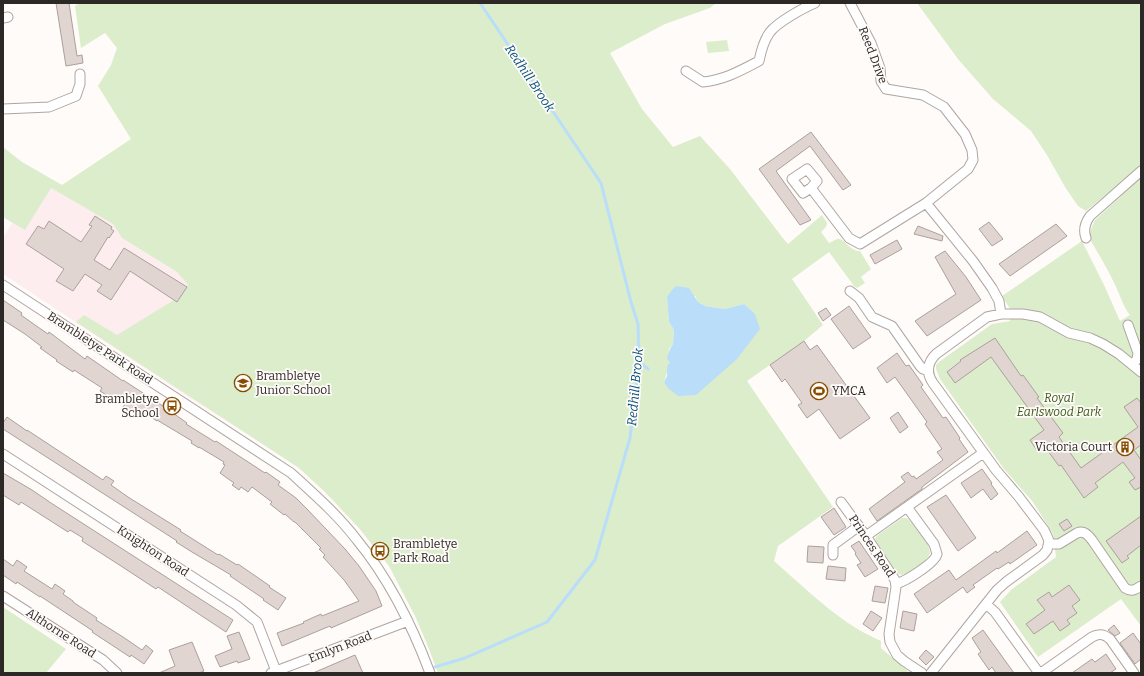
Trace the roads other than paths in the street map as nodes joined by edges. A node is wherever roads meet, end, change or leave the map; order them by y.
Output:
1 (814, 3) edge
2 (850, 3) edge
3 (686, 71) dead end
4 (80, 74) dead end
5 (3, 109) edge
6 (1141, 171) edge
7 (810, 188) dead end
8 (926, 203) junction
9 (1086, 238) dead end
10 (3, 285) edge
11 (850, 291) dead end
12 (1001, 314) junction
13 (1128, 325) dead end
14 (1133, 365) junction
15 (928, 370) junction
16 (1141, 372) edge
17 (983, 453) junction
18 (3, 454) edge
19 (841, 502) dead end
20 (907, 507) junction
21 (859, 526) junction
22 (866, 536) junction
23 (1049, 544) junction
24 (833, 555) dead end
25 (896, 584) junction
26 (1141, 586) edge
27 (3, 596) edge
28 (986, 604) junction
29 (408, 621) junction
30 (274, 672) edge
31 (117, 673) edge
32 (430, 673) edge
33 (922, 673) edge
34 (931, 673) edge
35 (1040, 673) edge
36 (1134, 673) edge

1 - 3 street
2 - 8 street, Reed Drive
4 - 5 street
6 - 9 street
7 - 8 street, Reed Drive
8 - 12 street
10 - 29 street, Brambletye Park Road
11 - 15 street
12 - 14 street
12 - 15 street
13 - 14 street
14 - 16 street
15 - 17 street
17 - 20 street
17 - 23 street
18 - 30 street, Knighton Road
19 - 21 street, Princes Road
20 - 22 street
20 - 25 street
21 - 22 street, Princes Road
21 - 24 street
22 - 25 street, Princes Road
23 - 26 street
23 - 28 street
25 - 33 street, Princes Road
27 - 31 street, Althorne Road
28 - 34 street
28 - 35 street
29 - 30 street, Emlyn Road
29 - 32 street, Brambletye Park Road
35 - 36 street

